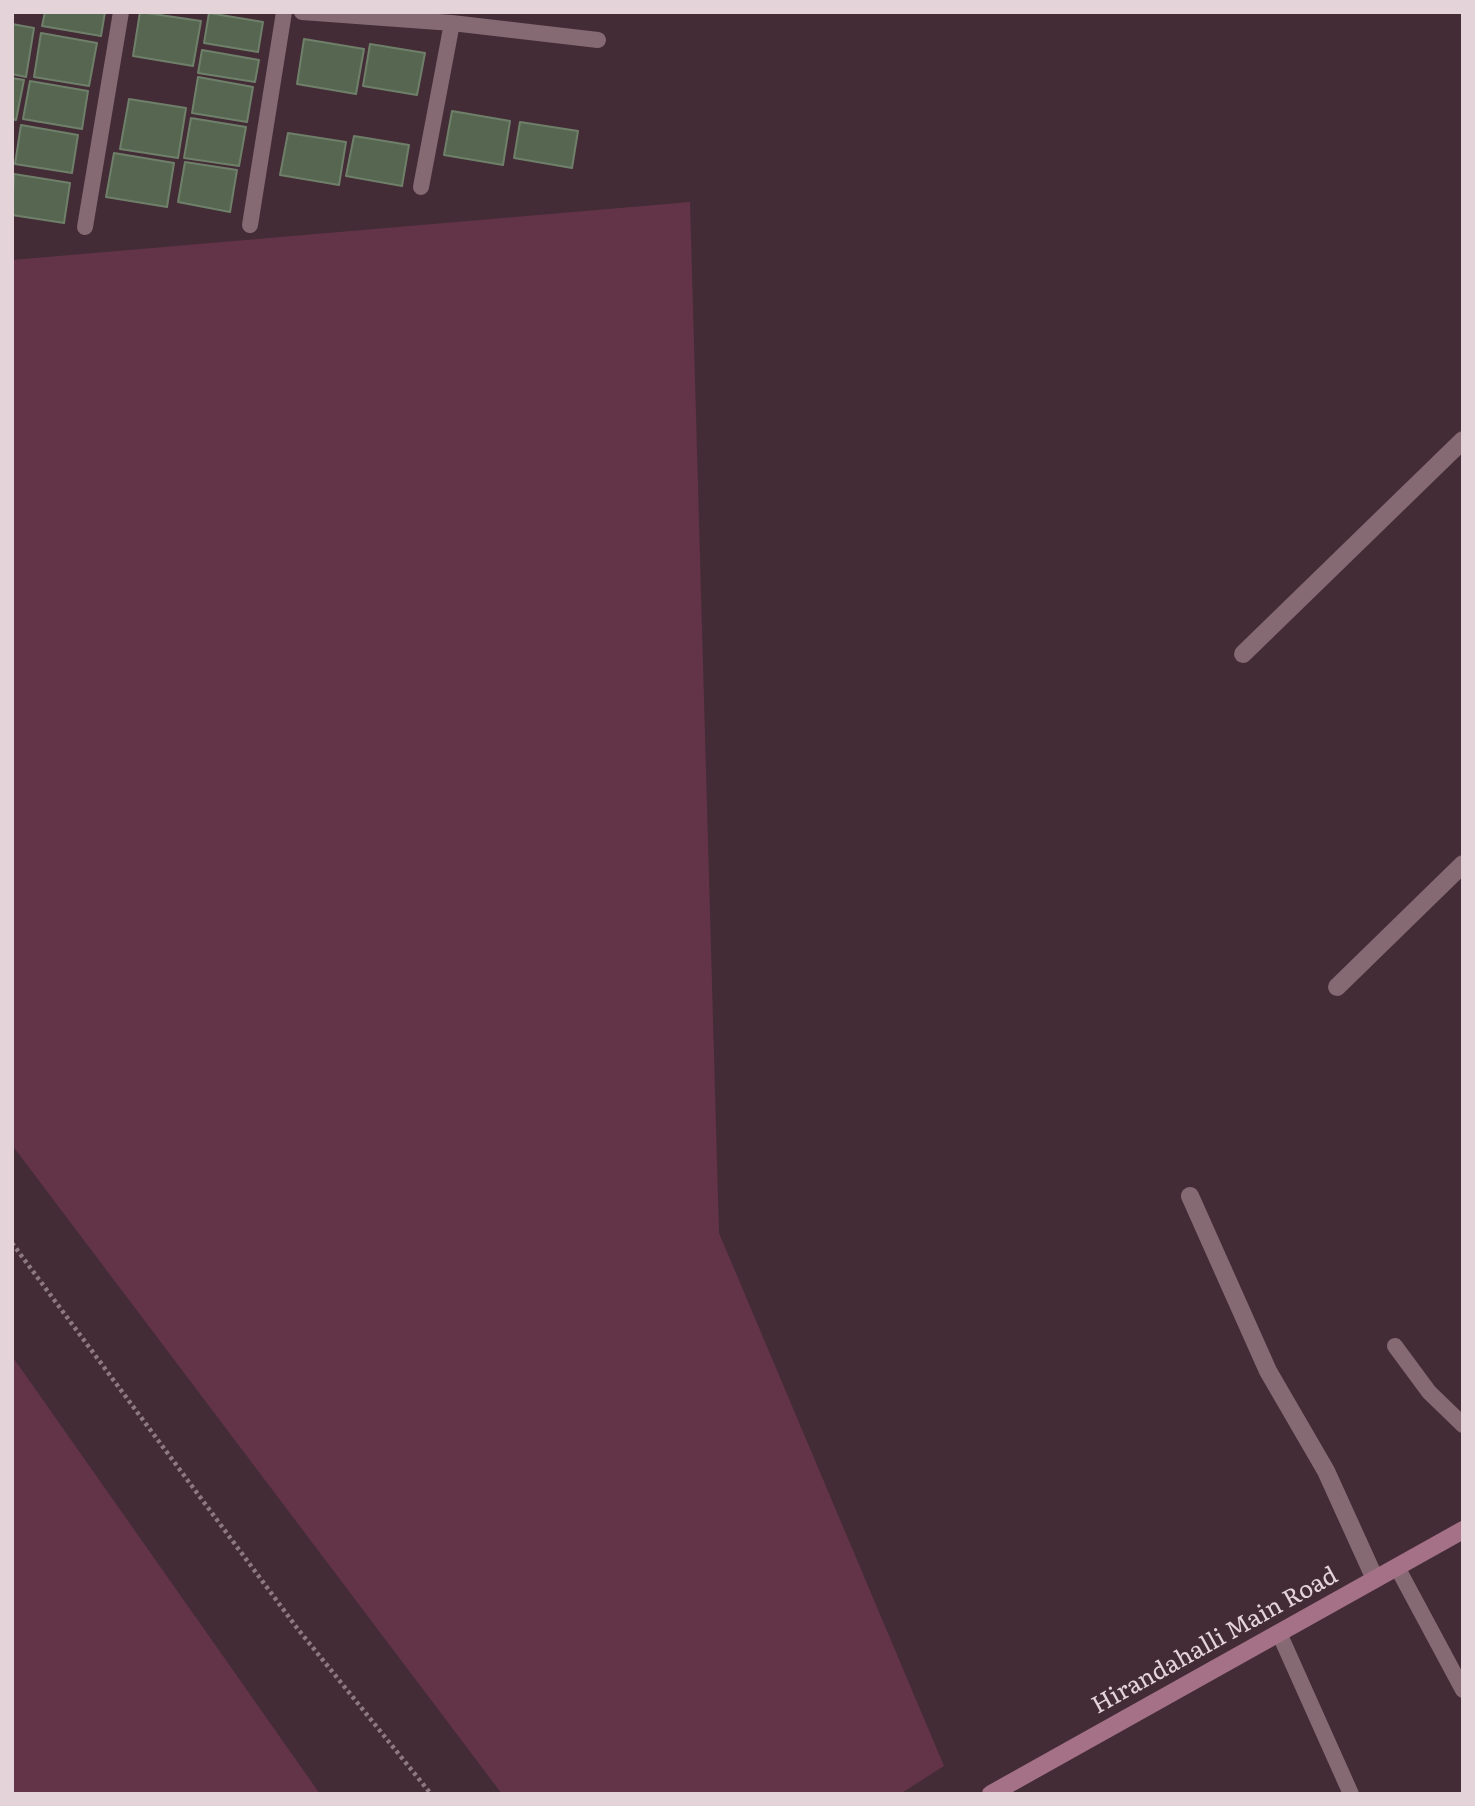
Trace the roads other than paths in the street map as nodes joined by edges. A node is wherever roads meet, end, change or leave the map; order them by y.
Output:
1 (121, 12) edge
2 (284, 12) edge
3 (302, 12) edge
4 (452, 23) junction
5 (598, 40) dead end
6 (421, 187) dead end
7 (250, 225) dead end
8 (85, 227) dead end
9 (1463, 440) edge
10 (1243, 654) dead end
11 (1463, 864) edge
12 (1337, 987) dead end
13 (1190, 1196) dead end
14 (1395, 1346) dead end
15 (1463, 1426) edge
16 (1463, 1530) edge
17 (1397, 1567) junction
18 (1376, 1579) junction
19 (1279, 1633) junction
20 (1463, 1690) edge
21 (991, 1794) edge
22 (1350, 1794) edge

1 - 8 lane
2 - 7 lane
3 - 4 lane
4 - 5 lane
4 - 6 lane
9 - 10 street
11 - 12 street
13 - 18 street
14 - 15 lane
16 - 17 main road, Hirandahalli Main Road
17 - 18 main road, Hirandahalli Main Road
17 - 20 lane
18 - 19 main road, Hirandahalli Main Road
19 - 21 main road, Hirandahalli Main Road
19 - 22 lane

